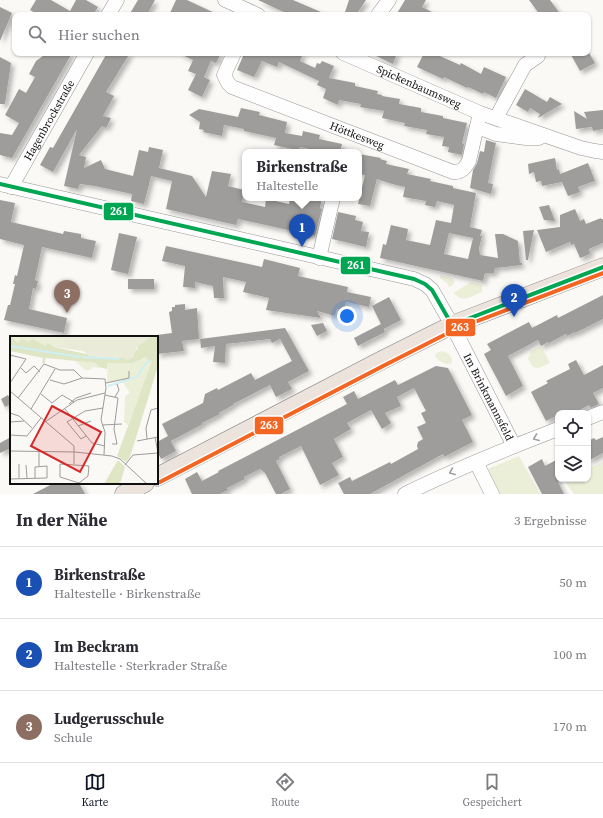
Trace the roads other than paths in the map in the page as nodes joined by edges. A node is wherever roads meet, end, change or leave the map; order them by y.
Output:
1 (116, 0) edge
2 (226, 0) edge
3 (388, 0) edge
4 (252, 10) edge
5 (110, 12) edge
6 (380, 12) edge
7 (85, 56) edge
8 (233, 56) edge
9 (358, 56) edge
10 (538, 56) dead end
11 (496, 118) junction
12 (478, 120) junction
13 (549, 137) junction
14 (603, 152) edge
15 (6, 186) edge
16 (332, 201) edge
17 (319, 258) junction
18 (603, 267) edge
19 (452, 325) junction
20 (603, 412) edge
21 (591, 417) edge
22 (555, 430) edge
23 (514, 446) junction
24 (476, 462) junction
25 (158, 476) edge
26 (143, 484) edge
27 (124, 494) edge
28 (405, 494) edge
29 (492, 494) edge

1 - 5 street
2 - 4 street
3 - 6 street
7 - 15 street, Hagenbrockstraße
8 - 12 street, Höttkesweg
9 - 12 street, Spickenbaumsweg
10 - 11 street
11 - 12 street, Spickenbaumsweg
11 - 13 street, Spickenbaumsweg
12 - 13 street
13 - 14 street, Spickenbaumsweg
15 - 17 street, Im Brinkmannsfeld
16 - 17 street
17 - 19 street, Im Brinkmannsfeld
18 - 19 main road
19 - 23 street, Im Brinkmannsfeld
19 - 25 main road
20 - 21 street
22 -> 23 street, Im Brinkmannsfeld
23 - 24 street, Im Brinkmannsfeld
24 -> 28 street, Im Brinkmannsfeld
24 - 29 street
26 - 27 main road

